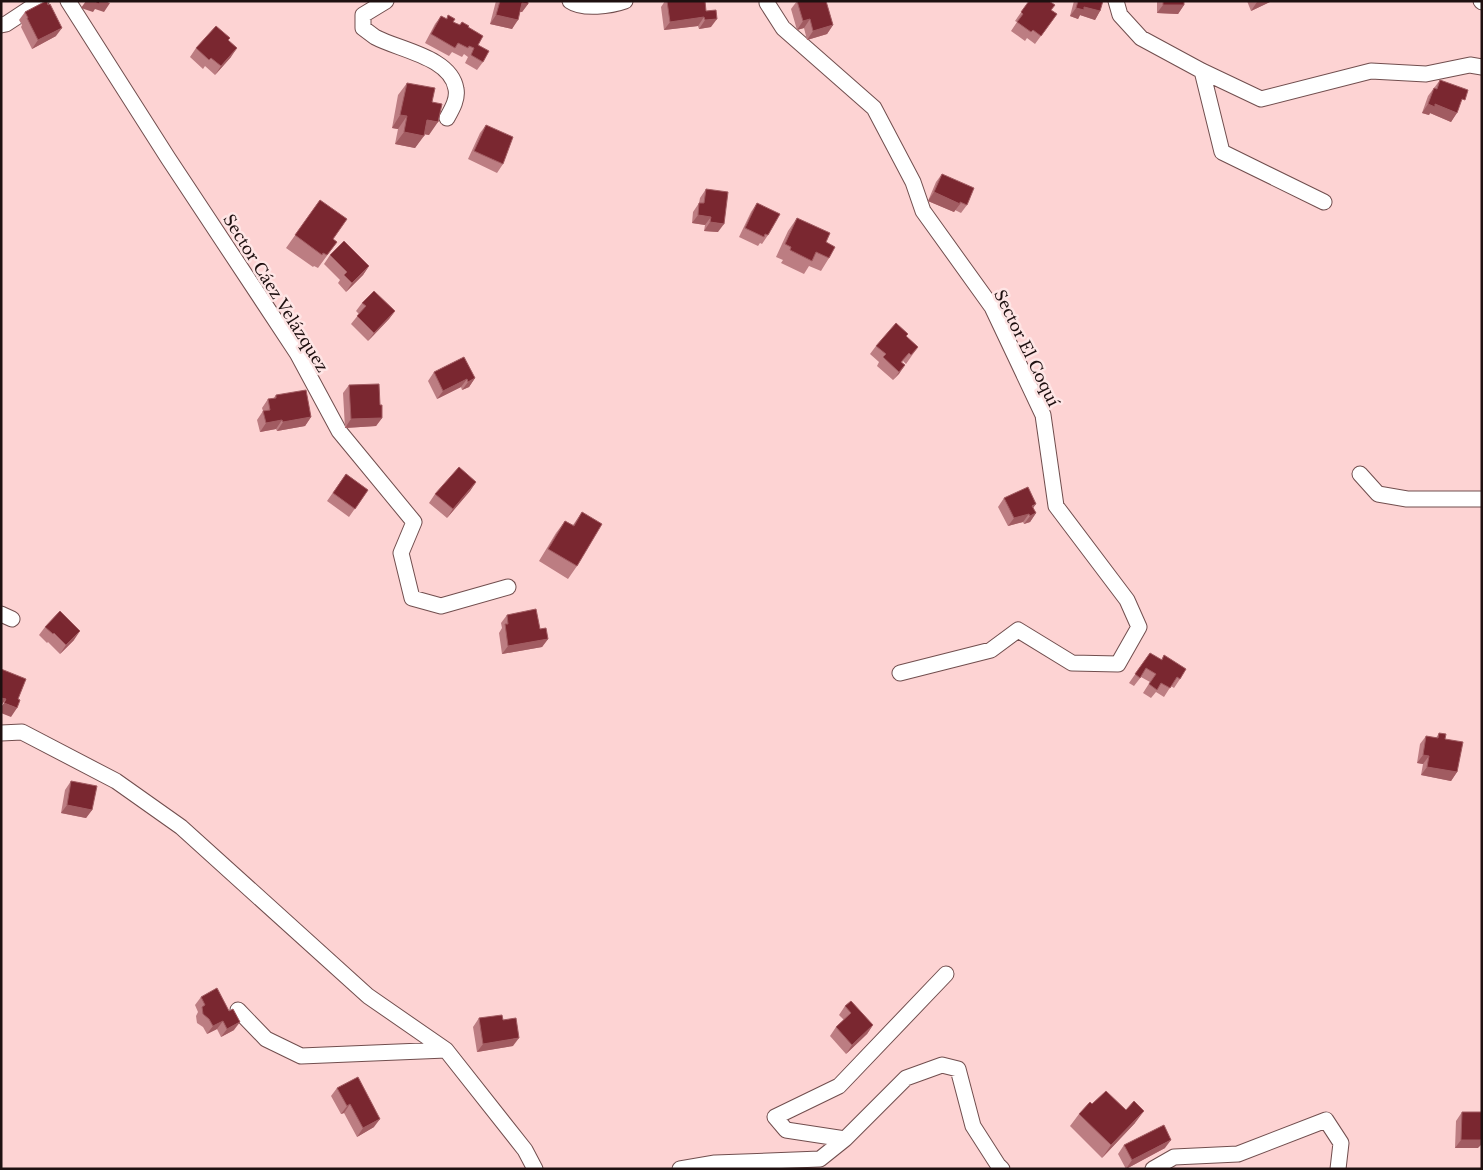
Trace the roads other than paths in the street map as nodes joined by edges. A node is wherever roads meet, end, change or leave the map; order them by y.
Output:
1 (40, 1) edge
2 (68, 1) edge
3 (386, 1) edge
4 (570, 1) edge
5 (626, 1) edge
6 (1116, 1) edge
7 (766, 2) edge
8 (1, 25) edge
9 (1482, 67) edge
10 (1202, 72) junction
11 (447, 118) dead end
12 (1324, 202) dead end
13 (1360, 474) dead end
14 (1482, 499) edge
15 (508, 587) dead end
16 (900, 674) dead end
17 (1, 723) edge
18 (22, 732) junction
19 (1, 733) edge
20 (946, 974) dead end
21 (238, 1010) dead end
22 (446, 1050) junction
23 (845, 1139) junction
24 (535, 1169) edge
25 (680, 1169) edge
26 (1002, 1169) edge
27 (1153, 1169) edge
28 (1338, 1169) edge

1 - 8 street
2 - 15 street, Sector Cáez Velázquez
3 - 11 street
4 - 5 street
6 - 10 street
7 - 16 street, Sector El Coquí
9 - 10 street
10 - 12 street
13 - 14 street
17 - 18 street
18 - 19 street
18 - 22 street
20 - 23 street
21 - 22 street
22 - 24 street
23 - 25 street
23 - 26 street
27 - 28 street

